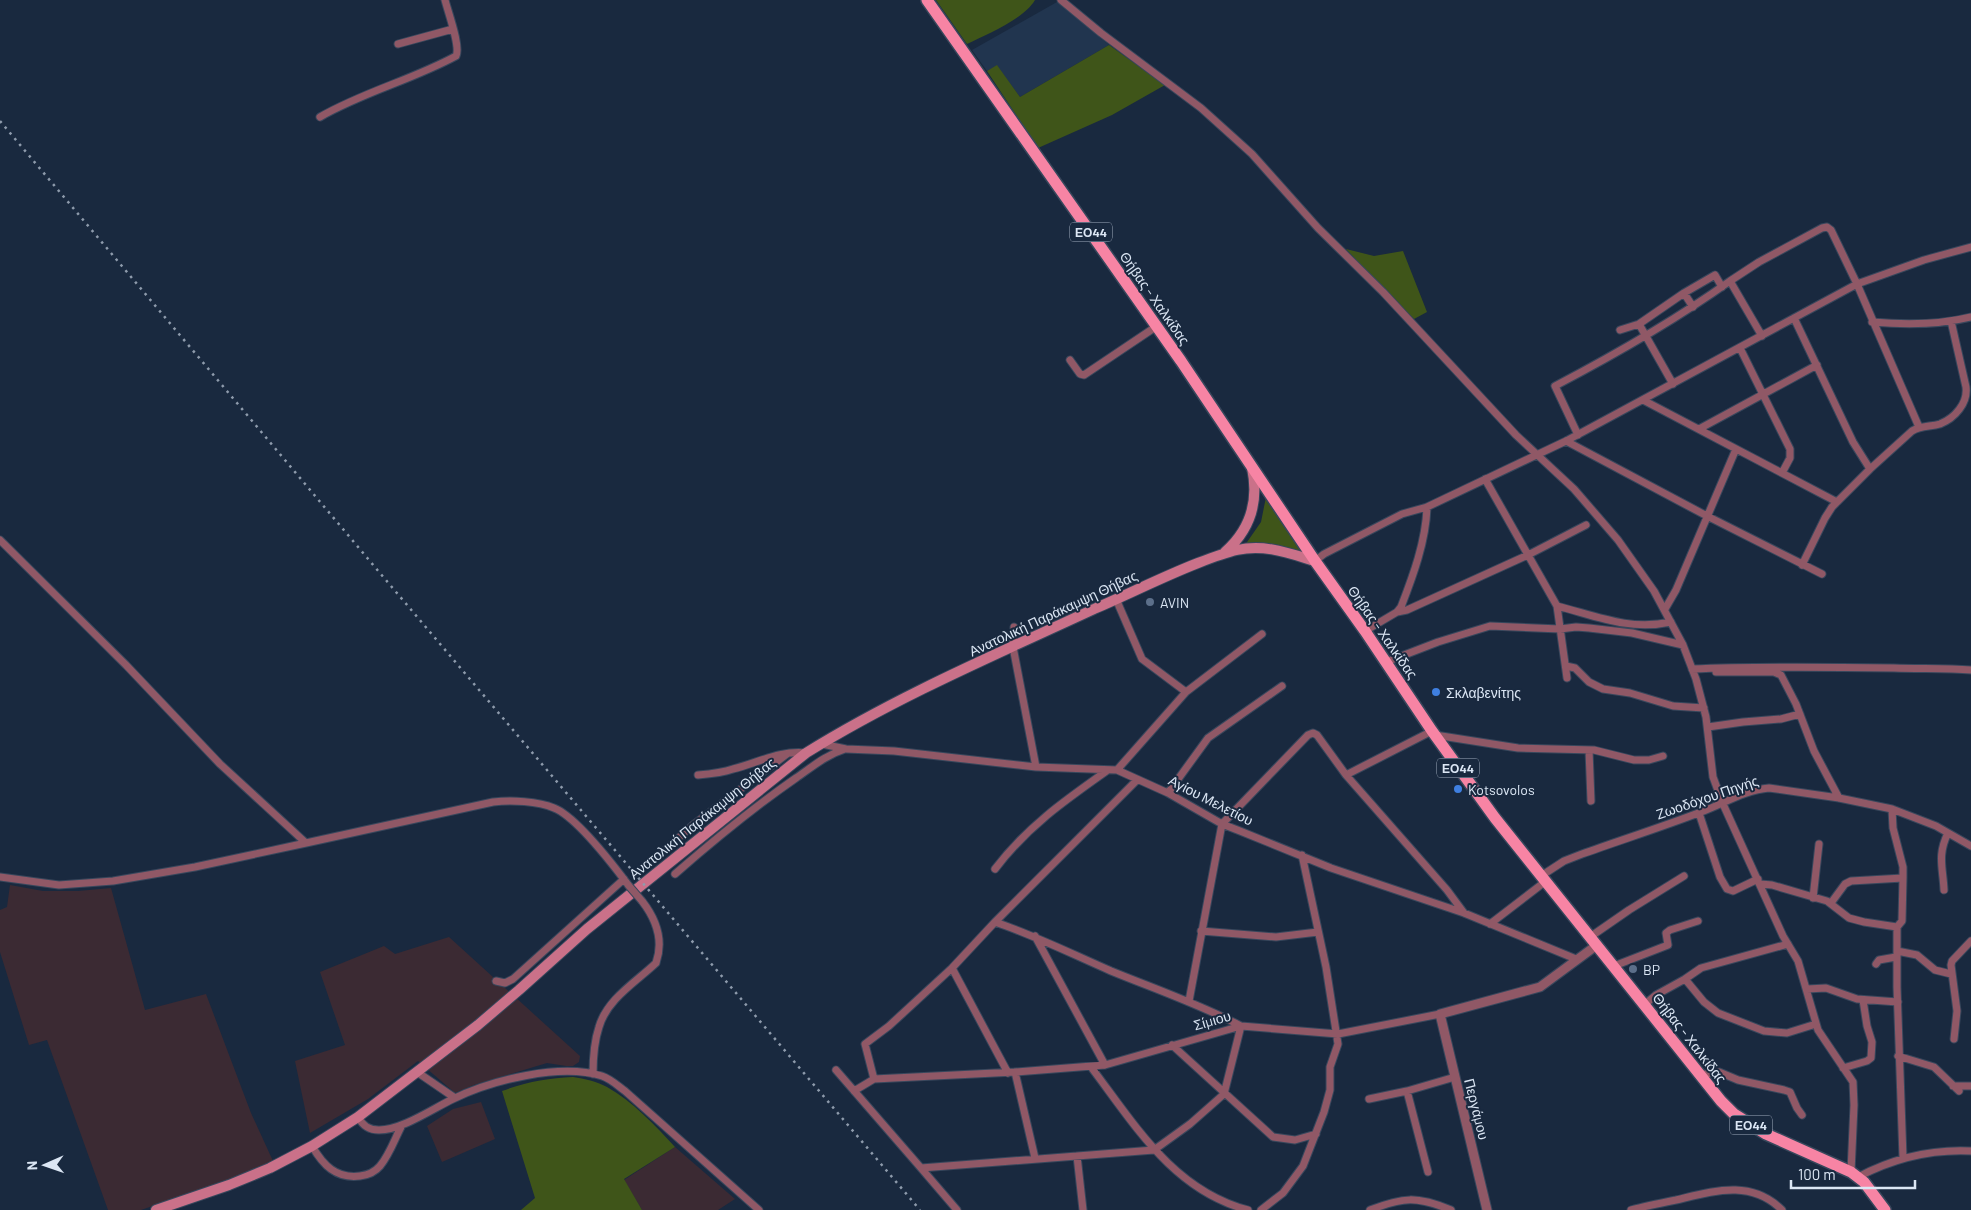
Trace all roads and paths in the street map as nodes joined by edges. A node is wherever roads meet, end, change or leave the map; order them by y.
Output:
1 (445, 0) edge
2 (927, 0) edge
3 (1061, 0) edge
4 (452, 29) junction
5 (398, 44) dead end
6 (320, 117) dead end
7 (1971, 246) edge
8 (1730, 281) junction
9 (1857, 284) junction
10 (1722, 288) junction
11 (1684, 293) junction
12 (1693, 307) junction
13 (1971, 317) edge
14 (1794, 318) junction
15 (1951, 321) junction
16 (1872, 322) junction
17 (1639, 324) junction
18 (1156, 326) junction
19 (1620, 330) dead end
20 (1762, 336) junction
21 (1646, 337) junction
22 (1740, 348) junction
23 (1070, 360) dead end
24 (1817, 365) junction
25 (1673, 384) junction
26 (1764, 394) junction
27 (1643, 400) junction
28 (1918, 427) junction
29 (1699, 429) junction
30 (1578, 435) junction
31 (1566, 441) junction
32 (1736, 449) junction
33 (1535, 454) junction
34 (1252, 466) junction
35 (1870, 469) junction
36 (1782, 473) junction
37 (1485, 479) junction
38 (1837, 502) junction
39 (1427, 507) junction
40 (1707, 516) junction
41 (1586, 524) dead end
42 (0, 540) edge
43 (1222, 554) junction
44 (1528, 555) junction
45 (1315, 561) junction
46 (1802, 565) junction
47 (1822, 574) dead end
48 (1116, 599) junction
49 (1556, 606) junction
50 (1665, 609) junction
51 (1397, 612) junction
52 (1670, 622) junction
53 (1014, 627) dead end
54 (1560, 629) junction
55 (1366, 631) junction
56 (1262, 634) dead end
57 (1683, 645) junction
58 (1013, 647) junction
59 (1386, 662) junction
60 (1566, 666) junction
61 (1971, 670) edge
62 (1692, 671) junction
63 (1567, 678) dead end
64 (1282, 686) dead end
65 (1186, 692) junction
66 (1704, 708) junction
67 (1800, 714) junction
68 (1708, 727) junction
69 (1434, 733) junction
70 (822, 744) junction
71 (846, 749) junction
72 (1588, 750) junction
73 (806, 753) junction
74 (787, 754) junction
75 (1663, 756) dead end
76 (1036, 767) junction
77 (1108, 770) junction
78 (1117, 770) junction
79 (698, 775) dead end
80 (1346, 775) junction
81 (1137, 780) junction
82 (1168, 794) junction
83 (1839, 798) junction
84 (1591, 801) dead end
85 (1723, 804) junction
86 (1892, 809) junction
87 (1699, 813) junction
88 (1222, 824) junction
89 (1948, 833) junction
90 (306, 843) junction
91 (1819, 844) dead end
92 (1971, 846) edge
93 (1302, 855) junction
94 (655, 859) dead end
95 (996, 869) dead end
96 (675, 874) dead end
97 (1684, 876) dead end
98 (0, 878) edge
99 (1544, 878) junction
100 (1903, 878) junction
101 (624, 879) junction
102 (1759, 882) junction
103 (1944, 890) dead end
104 (1813, 898) junction
105 (1830, 903) junction
106 (1464, 913) junction
107 (1698, 921) dead end
108 (995, 922) junction
109 (1490, 924) junction
110 (1896, 927) junction
111 (1201, 931) junction
112 (1318, 932) junction
113 (1035, 936) junction
114 (1594, 941) junction
115 (1971, 941) edge
116 (1788, 944) junction
117 (1897, 954) junction
118 (1576, 959) junction
119 (1876, 964) dead end
120 (1614, 966) junction
121 (952, 968) junction
122 (1951, 974) junction
123 (1685, 979) junction
124 (496, 981) dead end
125 (1807, 989) junction
126 (1863, 1000) junction
127 (1189, 1001) junction
128 (1898, 1002) junction
129 (1644, 1005) junction
130 (1440, 1014) junction
131 (1816, 1024) junction
132 (1241, 1026) junction
133 (1338, 1034) junction
134 (1954, 1039) dead end
135 (1172, 1045) junction
136 (1898, 1056) junction
137 (1105, 1065) junction
138 (1090, 1067) junction
139 (1843, 1068) junction
140 (836, 1070) dead end
141 (417, 1072) junction
142 (1012, 1073) junction
143 (593, 1074) junction
144 (1699, 1075) junction
145 (1455, 1077) junction
146 (874, 1078) junction
147 (1953, 1086) junction
148 (1971, 1086) edge
149 (854, 1091) junction
150 (1406, 1091) junction
151 (1959, 1092) dead end
152 (1224, 1094) junction
153 (455, 1098) junction
154 (1369, 1099) dead end
155 (1802, 1115) dead end
156 (358, 1117) junction
157 (402, 1125) junction
158 (1316, 1134) junction
159 (312, 1146) junction
160 (1154, 1150) junction
161 (1971, 1151) edge
162 (1077, 1156) junction
163 (1035, 1158) junction
164 (1903, 1158) junction
165 (920, 1168) junction
166 (1428, 1172) dead end
167 (1854, 1174) junction
168 (156, 1210) edge
169 (760, 1210) edge
170 (957, 1210) edge
171 (1083, 1210) edge
172 (1248, 1210) edge
173 (1261, 1210) edge
174 (1370, 1210) edge
175 (1451, 1210) edge
176 (1487, 1210) edge
177 (1630, 1210) edge
178 (1782, 1210) edge
179 (1885, 1210) edge

1 - 4 street
2 - 18 main road, Θήβας - Χαλκίδας / ΕΟ44
3 - 33 street
4 - 5 street
4 - 6 street
7 - 9 street
8 - 9 street
8 - 10 street
8 - 20 street
9 - 14 street
9 - 16 street
10 - 11 street
10 - 12 street
11 - 12 street
11 - 17 street
12 - 21 street
13 - 15 street
14 - 20 street
14 - 24 street
15 - 16 street
15 - 28 street
16 - 28 street
17 - 19 street
17 - 21 street
18 - 23 street
18 - 34 main road, Θήβας - Χαλκίδας / ΕΟ44
20 - 22 street
21 - 25 street
21 - 30 street
22 - 25 street
22 - 26 street
24 - 26 street
24 - 35 street
25 - 27 street
26 - 29 street
26 - 36 street
27 - 29 street
27 - 30 street
28 - 35 street
29 - 32 street
30 - 31 street
31 - 33 street
31 - 40 street
32 - 36 street
32 - 40 street
33 - 37 street
33 - 50 street
34 - 43 main road
34 - 45 main road, Θήβας - Χαλκίδας / ΕΟ44
35 - 38 street
36 - 38 street
37 - 39 street
37 - 44 street
38 - 46 street
39 - 45 street
39 - 51 street
40 - 46 street
40 - 50 street
41 - 44 street
42 - 90 street
43 - 45 main road, Ανατολική Παράκαμψη Θήβας
43 - 48 main road, Ανατολική Παράκαμψη Θήβας
44 - 49 street
44 - 51 street
45 - 55 main road, Θήβας - Χαλκίδας / ΕΟ44
46 - 47 street
48 - 58 main road, Ανατολική Παράκαμψη Θήβας
48 - 65 street
49 - 52 street
49 - 54 street
50 - 52 street
51 - 55 street
52 - 57 street
53 - 58 street
54 - 57 street
54 - 59 street
54 - 60 street
55 - 59 main road, Θήβας - Χαλκίδας / ΕΟ44
56 - 65 street
57 - 62 street
58 - 70 main road, Ανατολική Παράκαμψη Θήβας
58 - 76 street
59 - 69 main road, Θήβας - Χαλκίδας / ΕΟ44
60 - 63 street
60 - 66 street
61 - 62 street
62 - 66 street
62 - 67 street
64 - 82 street
65 - 78 street
66 - 68 street
67 - 68 street
67 - 83 street
68 - 85 street
69 - 72 street
69 - 80 street
69 - 99 main road, Θήβας - Χαλκίδας / ΕΟ44
70 - 71 street, Αγίου Μελετίου
70 - 73 main road, Ανατολική Παράκαμψη Θήβας
71 - 76 street, Αγίου Μελετίου
71 - 96 street
72 - 75 street
72 - 84 street
73 - 74 street
73 - 141 main road, Ανατολική Παράκαμψη Θήβας
74 - 79 street
74 - 94 street
76 - 77 street, Αγίου Μελετίου
77 - 78 street, Αγίου Μελετίου
77 - 95 street
78 - 81 street, Αγίου Μελετίου
80 - 88 street
80 - 106 street
81 - 82 street, Αγίου Μελετίου
81 - 108 street
82 - 88 street, Αγίου Μελετίου
83 - 85 street, Ζωοδόχου Πηγής
83 - 86 street, Ζωοδόχου Πηγής
85 - 87 street, Ζωοδόχου Πηγής
85 - 102 street
86 - 89 street, Ζωοδόχου Πηγής
86 - 100 street
87 - 99 street, Ζωοδόχου Πηγής
87 - 102 street
88 - 93 street, Αγίου Μελετίου
88 - 111 street
89 - 92 street, Ζωοδόχου Πηγής
89 - 103 street
90 - 98 street
90 - 101 street
91 - 104 street
93 - 106 street, Αγίου Μελετίου
93 - 112 street
97 - 114 street
99 - 109 street, Ζωοδόχου Πηγής
99 - 114 main road, Θήβας - Χαλκίδας / ΕΟ44
100 - 105 street
100 - 110 street
101 - 124 street
101 - 143 street, bridge
102 - 104 street
102 - 116 street
104 - 105 street
105 - 110 street
106 - 109 street, Αγίου Μελετίου
107 - 120 street
108 - 113 street
108 - 121 street
109 - 118 street, Αγίου Μελετίου
110 - 117 street
111 - 112 street
111 - 127 street
112 - 133 street
113 - 127 street
113 - 137 street
114 - 118 street
114 - 120 main road, Θήβας - Χαλκίδας / ΕΟ44
115 - 122 street
116 - 123 street
116 - 125 street
117 - 119 street
117 - 122 street
117 - 128 street
118 - 130 street, Σίμιου
120 - 129 main road, Θήβας - Χαλκίδας / ΕΟ44
121 - 142 street
121 - 146 street
122 - 134 street
123 - 129 street
123 - 131 street
125 - 126 street
125 - 131 street
126 - 128 street
126 - 139 street
127 - 132 street
128 - 136 street
129 - 144 main road, Θήβας - Χαλκίδας / ΕΟ44
130 - 133 street, Σίμιου
130 - 145 street, Περγάμου
131 - 139 street
132 - 133 street, Σίμιου
132 - 135 street, Σίμιου
132 - 152 street
133 - 158 street
135 - 137 street, Σίμιου
135 - 152 street
136 - 147 street
136 - 164 street
137 - 138 street, Σίμιου
138 - 142 street, Σίμιου
138 - 160 street
139 - 167 street
140 - 149 street
141 - 153 street
141 - 156 main road, Ανατολική Παράκαμψη Θήβας
142 - 146 street, Σίμιου
142 - 163 street
143 - 153 street
143 - 169 street
144 - 155 street
144 - 167 main road, Θήβας - Χαλκίδας / ΕΟ44
145 - 150 street
145 - 176 street, Περγάμου
146 - 149 street
147 - 148 street
147 - 151 street
149 - 165 street
150 - 154 street
150 - 166 street
152 - 158 street
152 - 160 street
153 - 157 street
156 - 157 street
156 - 159 main road, Ανατολική Παράκαμψη Θήβας
157 - 159 street
158 - 173 street
159 - 168 main road, Ανατολική Παράκαμψη Θήβας
160 - 162 street
160 - 172 street
161 - 164 street
162 - 163 street
162 - 171 street
163 - 165 street
164 - 167 street
165 - 170 street
167 - 179 main road, Θήβας - Χαλκίδας / ΕΟ44
174 - 175 street
177 - 178 street

